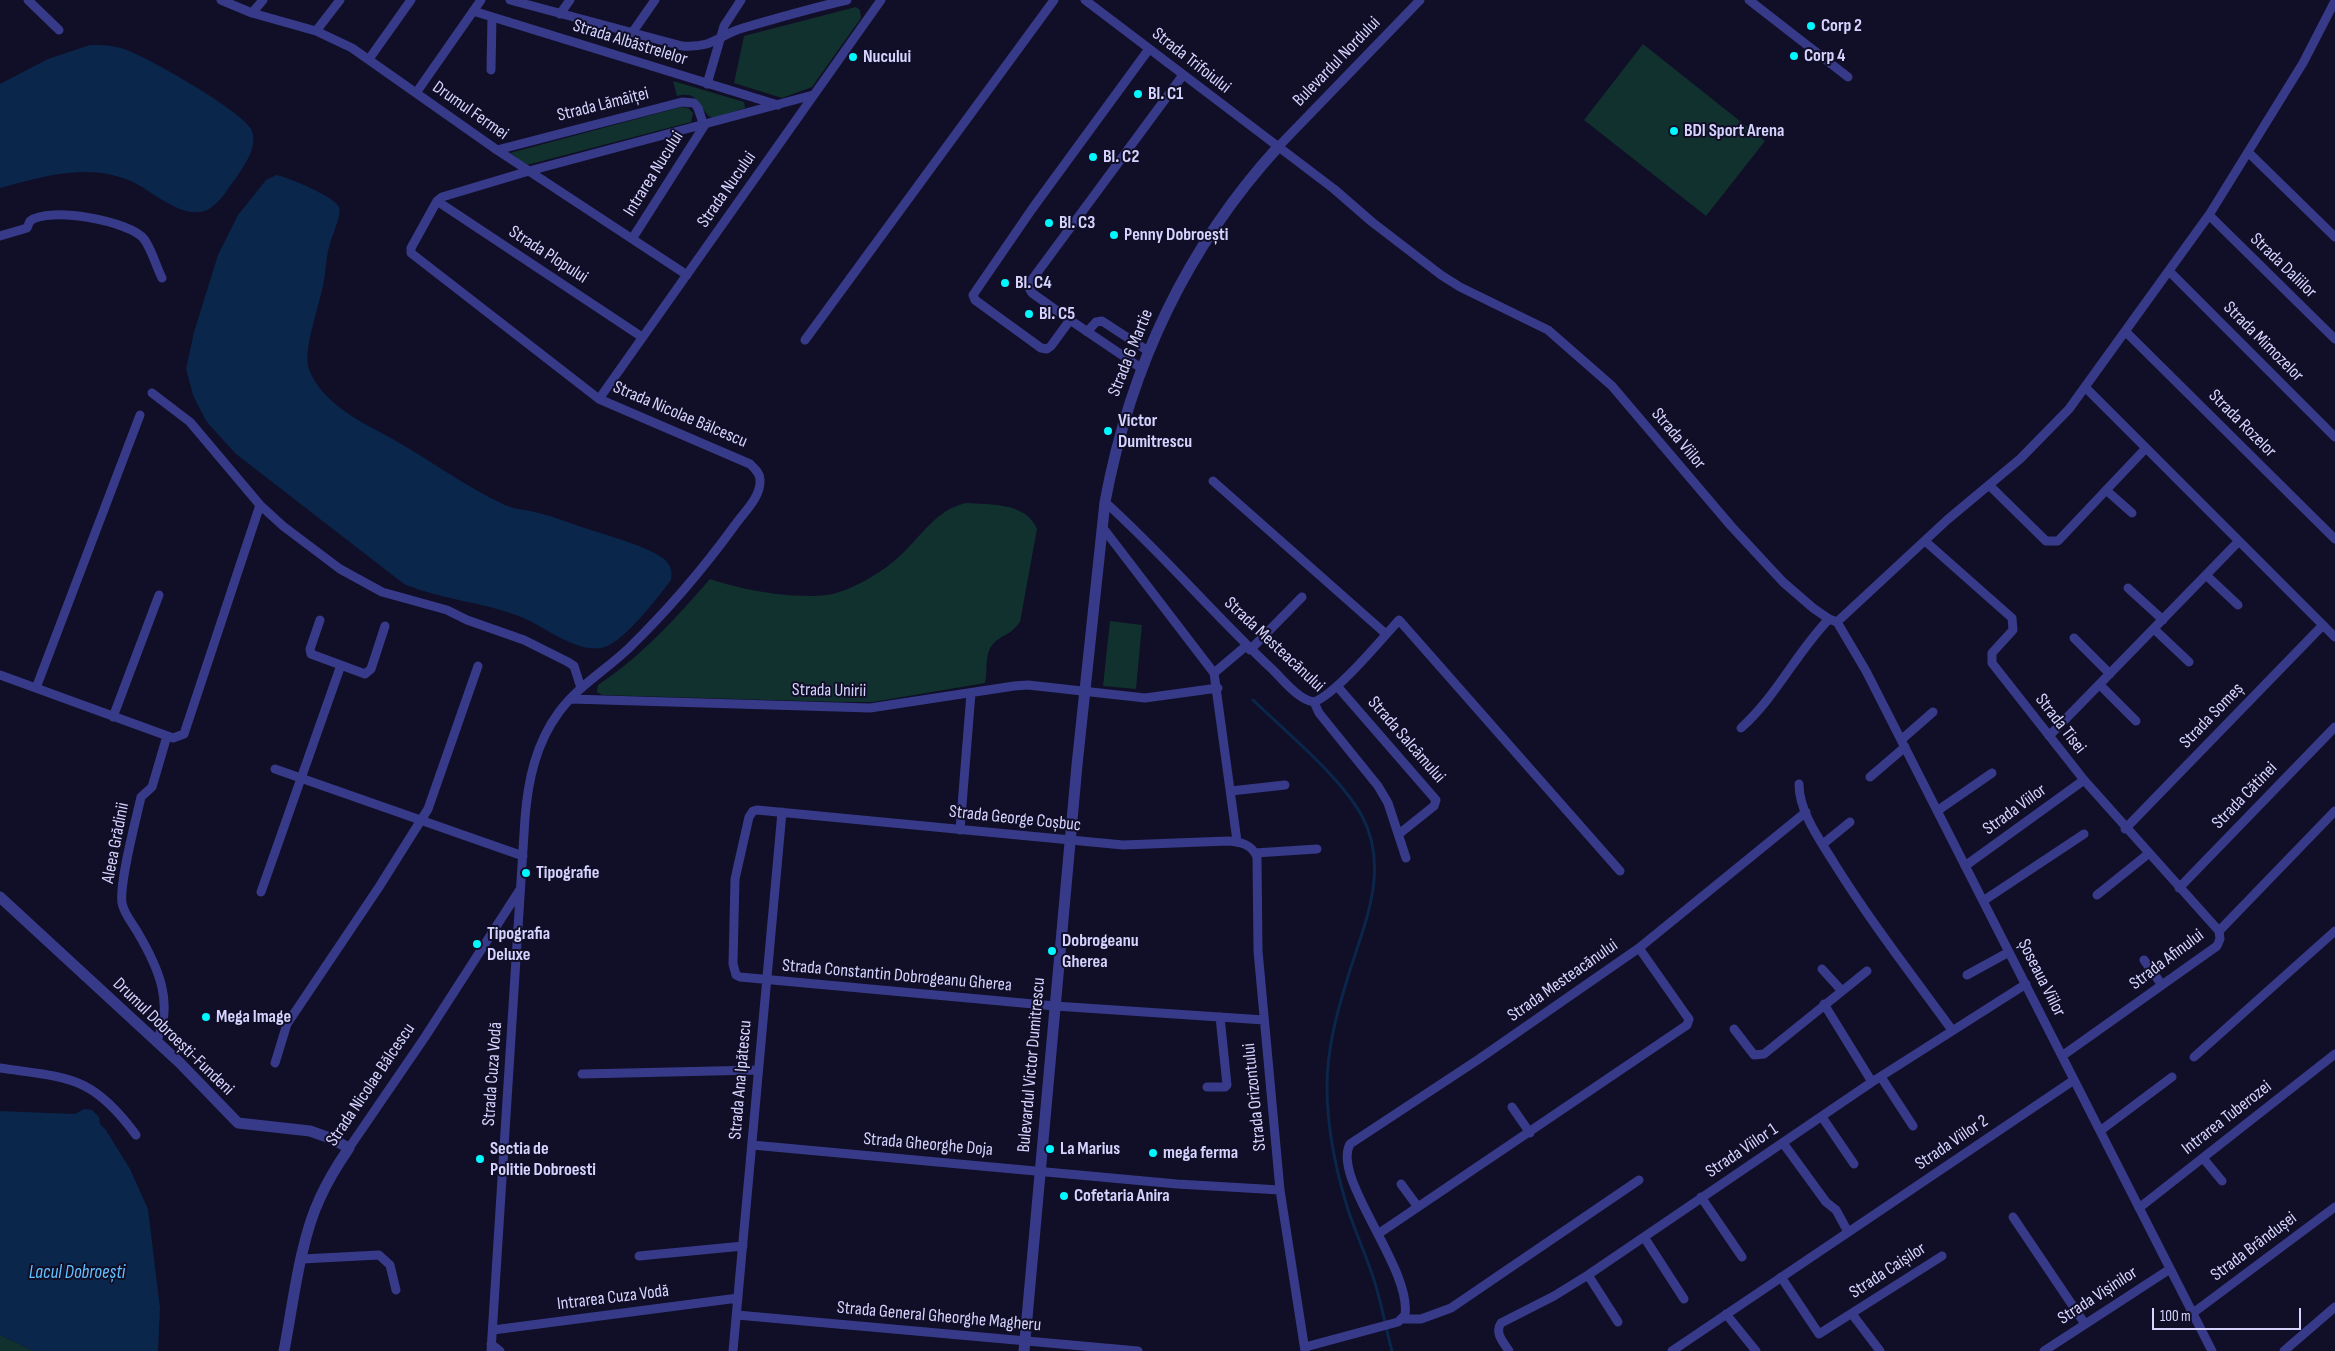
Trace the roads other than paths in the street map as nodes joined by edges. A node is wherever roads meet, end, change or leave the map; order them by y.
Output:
1 (28, 0) edge
2 (221, 0) edge
3 (263, 0) edge
4 (340, 0) edge
5 (411, 0) edge
6 (480, 0) edge
7 (510, 0) edge
8 (570, 0) edge
9 (655, 0) edge
10 (741, 0) edge
11 (847, 0) edge
12 (880, 0) edge
13 (1054, 0) edge
14 (1085, 0) edge
15 (1420, 0) edge
16 (1750, 0) edge
17 (829, 2) edge
18 (2334, 6) edge
19 (473, 11) junction
20 (252, 14) junction
21 (560, 14) junction
22 (492, 17) junction
23 (59, 30) dead end
24 (316, 32) junction
25 (632, 32) junction
26 (719, 39) junction
27 (1149, 49) junction
28 (369, 59) junction
29 (491, 70) dead end
30 (1183, 75) junction
31 (1848, 77) dead end
32 (707, 84) junction
33 (416, 93) junction
34 (813, 95) junction
35 (778, 105) junction
36 (704, 126) junction
37 (1278, 147) junction
38 (497, 150) junction
39 (2248, 152) junction
40 (529, 171) junction
41 (437, 201) junction
42 (2208, 215) junction
43 (0, 236) edge
44 (2335, 237) edge
45 (632, 239) junction
46 (2169, 271) junction
47 (687, 275) junction
48 (162, 278) dead end
49 (1479, 297) joint
50 (1070, 320) junction
51 (1087, 332) junction
52 (2126, 332) junction
53 (642, 336) junction
54 (2335, 339) edge
55 (805, 340) dead end
56 (1148, 351) junction
57 (1141, 368) junction
58 (2084, 387) junction
59 (152, 393) dead end
60 (599, 399) junction
61 (140, 415) dead end
62 (2335, 436) edge
63 (2145, 449) junction
64 (1214, 481) dead end
65 (1989, 485) junction
66 (2106, 490) junction
67 (1105, 502) junction
68 (260, 505) junction
69 (2132, 513) dead end
70 (1103, 528) junction
71 (2335, 539) edge
72 (1925, 541) junction
73 (2239, 541) junction
74 (2206, 576) junction
75 (2128, 588) dead end
76 (159, 596) dead end
77 (1302, 597) dead end
78 (2238, 605) dead end
79 (320, 620) dead end
80 (2163, 620) junction
81 (1833, 621) junction
82 (2323, 624) junction
83 (385, 626) dead end
84 (2154, 630) junction
85 (1386, 634) junction
86 (2335, 636) edge
87 (2074, 638) dead end
88 (1248, 648) junction
89 (2189, 662) dead end
90 (341, 665) junction
91 (478, 666) dead end
92 (1214, 673) junction
93 (2110, 674) junction
94 (0, 675) edge
95 (2100, 685) junction
96 (1337, 686) junction
97 (36, 688) junction
98 (581, 688) junction
99 (1218, 688) junction
100 (1084, 692) junction
101 (971, 693) junction
102 (571, 698) junction
103 (1314, 702) junction
104 (1934, 712) dead end
105 (113, 717) junction
106 (2136, 720) dead end
107 (2335, 727) edge
108 (1742, 728) dead end
109 (168, 736) junction
110 (2049, 736) junction
111 (1903, 743) junction
112 (275, 769) dead end
113 (1992, 773) dead end
114 (1870, 777) dead end
115 (300, 778) junction
116 (2084, 780) junction
117 (1799, 784) dead end
118 (1285, 785) dead end
119 (1231, 791) junction
120 (2335, 810) edge
121 (1937, 811) junction
122 (782, 812) junction
123 (1806, 812) junction
124 (422, 821) junction
125 (1850, 822) dead end
126 (2125, 829) junction
127 (960, 830) junction
128 (1399, 834) junction
129 (2084, 834) dead end
130 (1069, 841) junction
131 (1241, 842) junction
132 (1823, 844) junction
133 (1317, 848) dead end
134 (1255, 853) junction
135 (2148, 854) junction
136 (523, 856) junction
137 (1406, 858) dead end
138 (1965, 866) junction
139 (1620, 871) dead end
140 (2179, 888) junction
141 (521, 889) junction
142 (261, 892) dead end
143 (2097, 895) dead end
144 (0, 898) edge
145 (1982, 900) junction
146 (2218, 931) junction
147 (2335, 931) edge
148 (1639, 948) junction
149 (2009, 952) junction
150 (2144, 960) dead end
151 (1822, 968) dead end
152 (1867, 971) dead end
153 (1967, 975) dead end
154 (766, 980) junction
155 (2026, 984) junction
156 (2162, 985) junction
157 (1842, 990) junction
158 (1824, 1004) junction
159 (1055, 1006) junction
160 (1220, 1017) junction
161 (1264, 1020) junction
162 (1734, 1029) dead end
163 (1952, 1030) junction
164 (156, 1042) junction
165 (2335, 1054) edge
166 (2062, 1056) junction
167 (2194, 1057) dead end
168 (275, 1063) dead end
169 (0, 1068) edge
170 (758, 1070) junction
171 (582, 1074) dead end
172 (1881, 1077) junction
173 (2172, 1078) dead end
174 (2074, 1080) junction
175 (1872, 1082) junction
176 (1207, 1087) dead end
177 (1512, 1107) dead end
178 (1822, 1117) junction
179 (1913, 1126) dead end
180 (2100, 1131) junction
181 (1530, 1133) junction
182 (136, 1135) dead end
183 (1783, 1143) junction
184 (752, 1145) junction
185 (349, 1148) junction
186 (2203, 1158) junction
187 (1854, 1164) dead end
188 (1039, 1171) junction
189 (1640, 1180) dead end
190 (2222, 1181) dead end
191 (1401, 1184) dead end
192 (1280, 1190) junction
193 (1701, 1198) junction
194 (1418, 1207) junction
195 (2335, 1207) edge
196 (2139, 1208) junction
197 (2013, 1217) dead end
198 (1848, 1232) junction
199 (1378, 1234) junction
200 (1644, 1237) junction
201 (743, 1246) junction
202 (639, 1256) dead end
203 (1742, 1256) dead end
204 (1942, 1256) dead end
205 (302, 1259) junction
206 (2170, 1269) junction
207 (1588, 1275) junction
208 (1781, 1277) junction
209 (396, 1290) dead end
210 (738, 1298) junction
211 (1684, 1299) dead end
212 (2335, 1307) edge
213 (2193, 1313) junction
214 (1726, 1314) junction
215 (1852, 1314) junction
216 (737, 1315) junction
217 (1400, 1321) junction
218 (1618, 1322) dead end
219 (2085, 1324) junction
220 (493, 1330) junction
221 (1024, 1346) edge
222 (491, 1348) edge
223 (1683, 1348) edge
224 (1305, 1349) edge
225 (284, 1351) edge
226 (500, 1351) edge
227 (733, 1351) edge
228 (1138, 1351) edge
229 (1510, 1351) edge
230 (1672, 1351) edge
231 (1756, 1351) edge
232 (1880, 1351) edge
233 (2044, 1351) edge
234 (2212, 1351) edge
235 (2284, 1351) edge

1 - 23 street
2 - 20 street, Drumul Fermei
3 - 20 street
4 - 24 street
5 - 28 street
6 - 19 street
7 - 21 street, Strada Albăstrelelor
8 - 21 street
9 - 25 street
10 - 26 street
11 - 17 street, Strada Albăstrelelor
12 - 34 street, Strada Nucului
13 - 55 street
14 - 27 street, Strada Trifoiului
15 - 37 street, Bulevardul Nordului
16 - 31 street
17 - 26 street, Strada Albăstrelelor
18 - 39 street
19 - 22 street, Strada Albăstrelelor
19 - 33 street
20 - 24 street, Drumul Fermei
21 - 25 street, Strada Albăstrelelor
22 - 29 street
22 - 32 street, Strada Albăstrelelor
24 - 28 street, Drumul Fermei
25 - 26 street, Strada Albăstrelelor
26 - 32 street
27 - 30 street, Strada Trifoiului
27 - 50 street
28 - 33 street, Drumul Fermei
30 - 37 street, Strada Trifoiului
30 - 50 street
32 - 35 street, Strada Albăstrelelor
33 - 38 street, Drumul Fermei
34 - 35 street
34 - 47 street, Strada Nucului
35 - 36 street
36 - 38 street, Strada Lămâiței
36 - 40 street
36 - 45 street, Intrarea Nucului
37 - 49 street, Strada Trifoiului
37 - 56 street, Strada 6 Martie
38 - 40 street, Drumul Fermei
39 - 42 street
39 - 44 street
40 - 41 street
40 - 45 street, Drumul Fermei
41 - 53 street, Strada Plopului
41 - 60 street, Strada Nicolae Bălcescu
42 - 46 street
42 - 54 street, Strada Daliilor
43 - 48 street
45 - 47 street, Drumul Fermei
46 - 52 street
46 - 62 street, Strada Mimozelor
47 - 53 street, Strada Nucului
49 - 81 street, Strada Viilor
50 - 51 street
51 - 56 street
51 - 57 street
52 - 58 street
52 - 71 street, Strada Rozelor
53 - 60 street, Strada Nucului
56 - 57 street, Strada 6 Martie
57 - 67 street, Strada 6 Martie
58 - 63 street
58 - 65 street
59 - 68 street
60 - 98 street, Strada Nicolae Bălcescu
61 - 97 street
63 - 66 street
63 - 73 street
64 - 85 street
65 - 66 street
65 - 72 street
66 - 69 street
67 - 70 street, Strada 6 Martie
67 - 88 street, Strada Mesteacănului
68 - 98 street
68 - 109 street
70 - 92 street
70 - 100 street, Strada 6 Martie
72 - 81 street
72 - 110 street, Strada Tisei
73 - 74 street
73 - 82 street
74 - 78 street
74 - 80 street
75 - 80 street
76 - 105 street
77 - 88 street
79 - 90 street
80 - 84 street
81 - 108 street
81 - 111 street, Șoseaua Viilor
82 - 86 street
82 - 126 street, Strada Someș
83 - 90 street
84 - 89 street
84 - 93 street
85 - 96 street
85 - 139 street
87 - 93 street
88 - 92 street
88 - 103 street, Strada Mesteacănului
90 - 115 street
91 - 124 street
92 - 99 street
93 - 95 street
94 - 97 street
95 - 106 street
95 - 110 street
96 - 103 street
96 - 128 street, Strada Salcâmului
97 - 105 street
98 - 102 street, Strada Nicolae Bălcescu
99 - 100 street, Strada Unirii
99 - 119 street
100 - 101 street, Strada Unirii
100 - 130 street, Bulevardul Victor Dumitrescu
101 - 102 street, Strada Unirii
101 - 127 street
102 - 136 street, Strada Nicolae Bălcescu
103 - 128 street, Strada Mesteacănului
104 - 111 street
105 - 109 street
107 - 140 street, Strada Cătinei
109 - 164 street, Aleea Grădinii
110 - 116 street, Strada Tisei
111 - 114 street
111 - 121 street, Șoseaua Viilor
112 - 115 street
113 - 121 street
115 - 124 street
115 - 142 street
116 - 126 street, Strada Tisei
116 - 138 street, Strada Viilor
117 - 123 street
118 - 119 street
119 - 131 street
120 - 146 street, Strada Afinului
121 - 138 street, Șoseaua Viilor
122 - 127 street, Strada George Coșbuc
122 - 154 street, Strada Ana Ipătescu
122 - 154 street, Strada George Coșbuc
123 - 132 street
123 - 148 street
124 - 136 street
124 - 168 street
125 - 132 street
126 - 135 street, Strada Tisei
127 - 130 street, Strada George Coșbuc
128 - 137 street, Strada Mesteacănului
129 - 145 street
130 - 131 street, Strada George Coșbuc
130 - 159 street, Bulevardul Victor Dumitrescu
131 - 134 street
132 - 163 street
133 - 134 street
134 - 161 street, Strada Orizontului
135 - 140 street, Strada Tisei
135 - 143 street
136 - 141 street, Strada Nicolae Bălcescu
138 - 145 street, Șoseaua Viilor
140 - 146 street, Strada Tisei
141 - 185 street, Strada Nicolae Bălcescu
141 - 220 street, Strada Cuza Vodă
144 - 164 street, Drumul Dobroești-Fundeni
145 - 149 street, Șoseaua Viilor
146 - 156 street, Strada Afinului
147 - 167 street
148 - 181 street, Strada Mesteacănului
148 - 199 street, Strada Mesteacănului
149 - 153 street
149 - 155 street, Șoseaua Viilor
150 - 156 street
151 - 157 street
152 - 157 street
154 - 159 street, Strada Constantin Dobrogeanu Gherea
154 - 170 street, Strada Ana Ipătescu
155 - 163 street, Strada Viilor 1
155 - 166 street, Șoseaua Viilor
156 - 166 street, Strada Afinului
157 - 158 street
158 - 162 street
158 - 175 street
159 - 160 street, Strada Constantin Dobrogeanu Gherea
159 - 188 street, Bulevardul Victor Dumitrescu
160 - 161 street, Strada Constantin Dobrogeanu Gherea
160 - 176 street
161 - 192 street, Strada Orizontului
163 - 172 street, Strada Viilor 1
164 - 185 street, Drumul Dobroești-Fundeni
165 - 186 street, Intrarea Tuberozei
166 - 174 street, Șoseaua Viilor
169 - 182 street
170 - 171 street
170 - 184 street, Strada Ana Ipătescu
172 - 175 street, Strada Viilor 1
172 - 179 street, Strada Viilor 2
173 - 180 street
174 - 180 street, Șoseaua Viilor
174 - 198 street, Strada Viilor 2
175 - 178 street, Strada Viilor 1
177 - 181 street
178 - 183 street, Strada Viilor 1
178 - 187 street
180 - 196 street, Șoseaua Viilor
181 - 194 street, Strada Mesteacănului
183 - 193 street, Strada Viilor 1
183 - 198 street
184 - 188 street, Strada Gheorghe Doja
184 - 201 street, Strada Ana Ipătescu
185 - 205 street, Strada Nicolae Bălcescu
186 - 190 street
186 - 196 street, Intrarea Tuberozei
188 - 192 street, Strada Gheorghe Doja
188 - 221 street, Bulevardul Victor Dumitrescu
189 - 217 street
191 - 194 street
192 - 224 street, Strada Orizontului
193 - 200 street, Strada Viilor 1
193 - 203 street
194 - 199 street, Strada Mesteacănului
195 - 213 street, Strada Brândușei
196 - 206 street, Șoseaua Viilor
197 - 219 street
198 - 208 street, Strada Viilor 2
199 - 217 street, Strada Mesteacănului
200 - 207 street, Strada Viilor 1
200 - 211 street
201 - 202 street
201 - 210 street, Strada Ana Ipătescu
204 - 215 street, Strada Caișilor
205 - 209 street
205 - 225 street, Strada Nicolae Bălcescu
206 - 213 street, Șoseaua Viilor
206 - 219 street, Strada Vișinilor
207 - 218 street
207 - 229 street, Strada Viilor 1
208 - 214 street, Strada Viilor 2
208 - 215 street, Strada Caișilor
210 - 216 street, Strada Ana Ipătescu
210 - 220 street, Intrarea Cuza Vodă
212 - 235 street
213 - 234 street, Șoseaua Viilor
214 - 223 street, Strada Viilor 2
214 - 231 street
215 - 232 street, Strada Caișilor
216 - 221 street, Strada General Gheorghe Magheru
216 - 227 street, Strada Ana Ipătescu
217 - 224 street
219 - 233 street, Strada Vișinilor
220 - 222 street, Strada Cuza Vodă
221 - 228 street, Strada General Gheorghe Magheru
222 - 226 street
223 - 230 street, Strada Viilor 2

